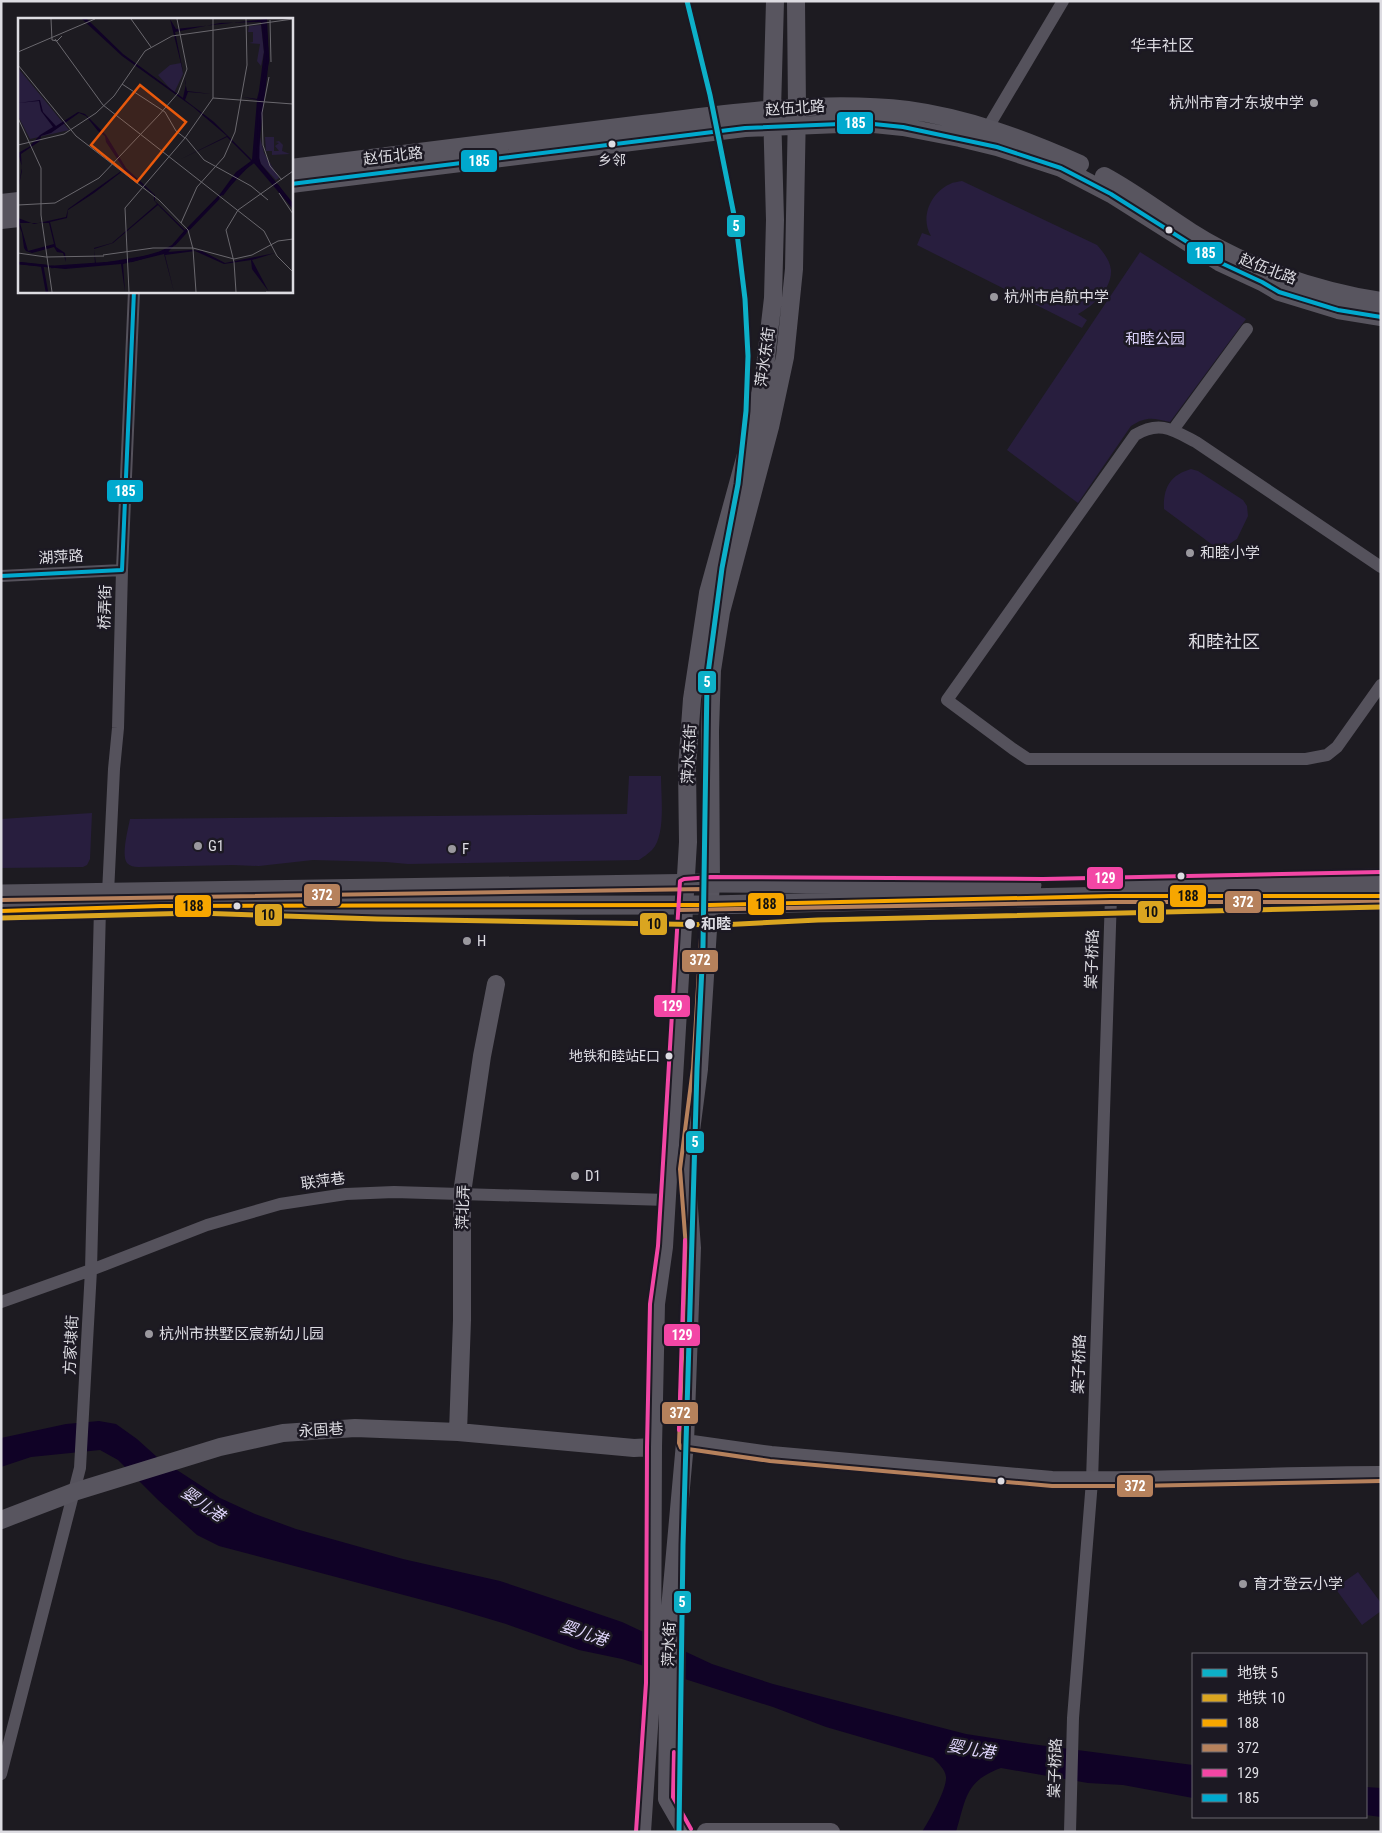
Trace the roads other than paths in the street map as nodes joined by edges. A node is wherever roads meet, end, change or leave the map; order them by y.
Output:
1 (775, 1) edge
2 (796, 1) edge
3 (1063, 1) edge
4 (797, 117) junction
5 (772, 119) junction
6 (987, 129) junction
7 (292, 168) edge
8 (292, 184) edge
9 (18, 201) edge
10 (1, 203) edge
11 (18, 218) edge
12 (1, 220) edge
13 (134, 292) edge
14 (1381, 301) edge
15 (1381, 317) edge
16 (1247, 329) dead end
17 (1172, 430) junction
18 (1381, 567) edge
19 (122, 570) junction
20 (1, 576) edge
21 (1381, 685) edge
22 (1381, 878) edge
23 (711, 883) junction
24 (685, 885) junction
25 (1, 894) edge
26 (1110, 896) junction
27 (1381, 896) edge
28 (104, 900) junction
29 (683, 904) junction
30 (710, 905) junction
31 (1, 911) edge
32 (496, 984) dead end
33 (462, 1193) junction
34 (666, 1200) junction
35 (91, 1270) junction
36 (1, 1302) edge
37 (458, 1432) junction
38 (685, 1443) junction
39 (653, 1447) junction
40 (1381, 1475) edge
41 (1092, 1481) junction
42 (74, 1492) junction
43 (1, 1520) edge
44 (661, 1619) junction
45 (660, 1685) junction
46 (1, 1774) edge
47 (642, 1832) edge
48 (686, 1832) edge
49 (706, 1832) edge
50 (831, 1832) edge
51 (1070, 1832) edge

1 - 5 main road, 萍水东街
2 - 4 main road, 萍水东街
3 - 6 street
4 - 5 main road, 赵伍北路
4 - 6 main road, 赵伍北路
4 - 15 main road, 赵伍北路
4 - 23 main road, 萍水东街
5 - 7 main road, 赵伍北路
5 - 8 main road, 赵伍北路
5 - 24 main road, 萍水东街
6 - 14 main road, 赵伍北路
9 - 10 main road
11 - 12 main road
13 - 19 street, 桥弄街
16 - 17 street
17 - 18 street
17 - 21 street
19 - 20 street, 湖萍路
19 - 28 street, 桥弄街
22 - 23 main road
23 - 24 main road
23 - 30 main road, 萍水街
24 - 28 main road
24 - 29 main road, 萍水街
25 - 28 main road
26 - 27 main road
26 - 30 main road
26 - 41 street, 棠子桥路
28 - 29 main road
28 - 31 main road
28 - 35 street, 方家埭街
29 - 30 main road
29 - 34 main road, 萍水街
30 - 38 main road, 萍水街
32 - 33 main road, 萍北弄
33 - 34 street, 联萍巷
33 - 35 street, 联萍巷
33 - 37 main road, 萍北弄
34 - 39 main road, 萍水街
35 - 36 street, 联萍巷
35 - 42 street, 方家埭街
37 - 39 main road, 永固巷
37 - 42 main road, 永固巷
38 - 41 main road
38 - 44 main road, 萍水街
39 - 44 main road, 萍水街
40 - 41 main road
41 - 51 street, 棠子桥路
42 - 43 main road, 永固巷
42 - 46 street, 方家埭街
44 - 45 main road, 萍水街
45 - 47 main road, 萍水街
45 - 48 main road, 萍水街
49 - 50 main road

